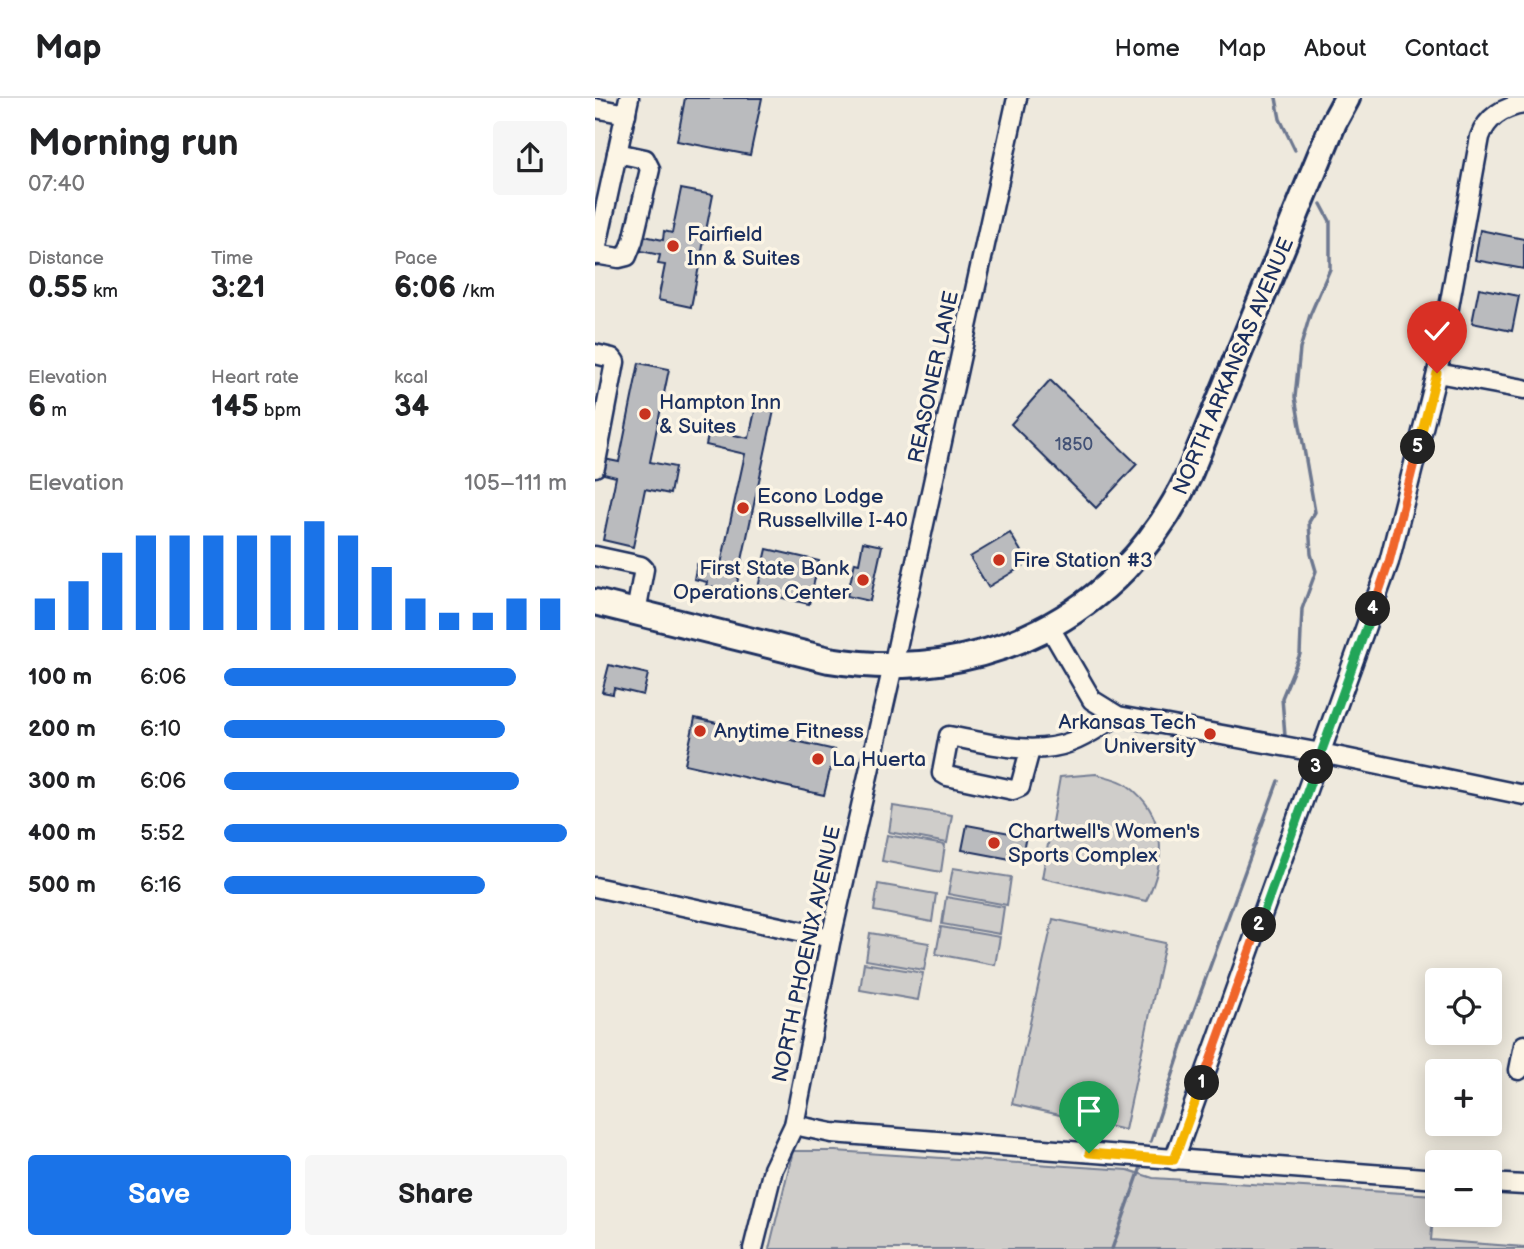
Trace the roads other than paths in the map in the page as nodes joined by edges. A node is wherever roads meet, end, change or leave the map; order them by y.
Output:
1 (1017, 98) edge
2 (1347, 98) edge
3 (1524, 104) edge
4 (628, 106) edge
5 (595, 108) edge
6 (617, 153) junction
7 (601, 196) edge
8 (595, 254) edge
9 (595, 354) edge
10 (1437, 373) junction
11 (1524, 389) edge
12 (595, 467) edge
13 (595, 556) edge
14 (595, 602) edge
15 (636, 612) junction
16 (1049, 626) junction
17 (893, 666) junction
18 (1118, 716) junction
19 (1030, 750) junction
20 (1321, 753) junction
21 (1524, 795) edge
22 (595, 887) edge
23 (831, 938) junction
24 (1524, 1045) edge
25 (1519, 1070) dead end
26 (794, 1125) junction
27 (1174, 1160) junction
28 (1425, 1178) edge
29 (1523, 1180) edge
30 (1502, 1182) edge
31 (753, 1249) edge

1 - 17 street, REASONER LANE
2 - 16 highway, NORTH ARKANSAS AVENUE
3 - 10 street
4 - 5 street
4 - 6 street
6 - 7 street
6 - 8 street
7 - 8 street
9 - 12 street
10 - 11 street
10 - 20 street
13 - 15 street
14 - 15 highway, NORTH ARKANSAS AVENUE
15 - 17 highway, NORTH ARKANSAS AVENUE
16 - 17 highway, NORTH ARKANSAS AVENUE
16 - 18 street
17 - 23 street, NORTH PHOENIX AVENUE
18 - 19 street
18 - 20 street
19 - 19 street
20 - 21 street
20 - 27 street
22 - 23 street
23 - 26 street, NORTH PHOENIX AVENUE
24 - 25 street
26 - 27 street
26 - 31 street, NORTH PHOENIX AVENUE
27 - 28 street
29 - 30 street

